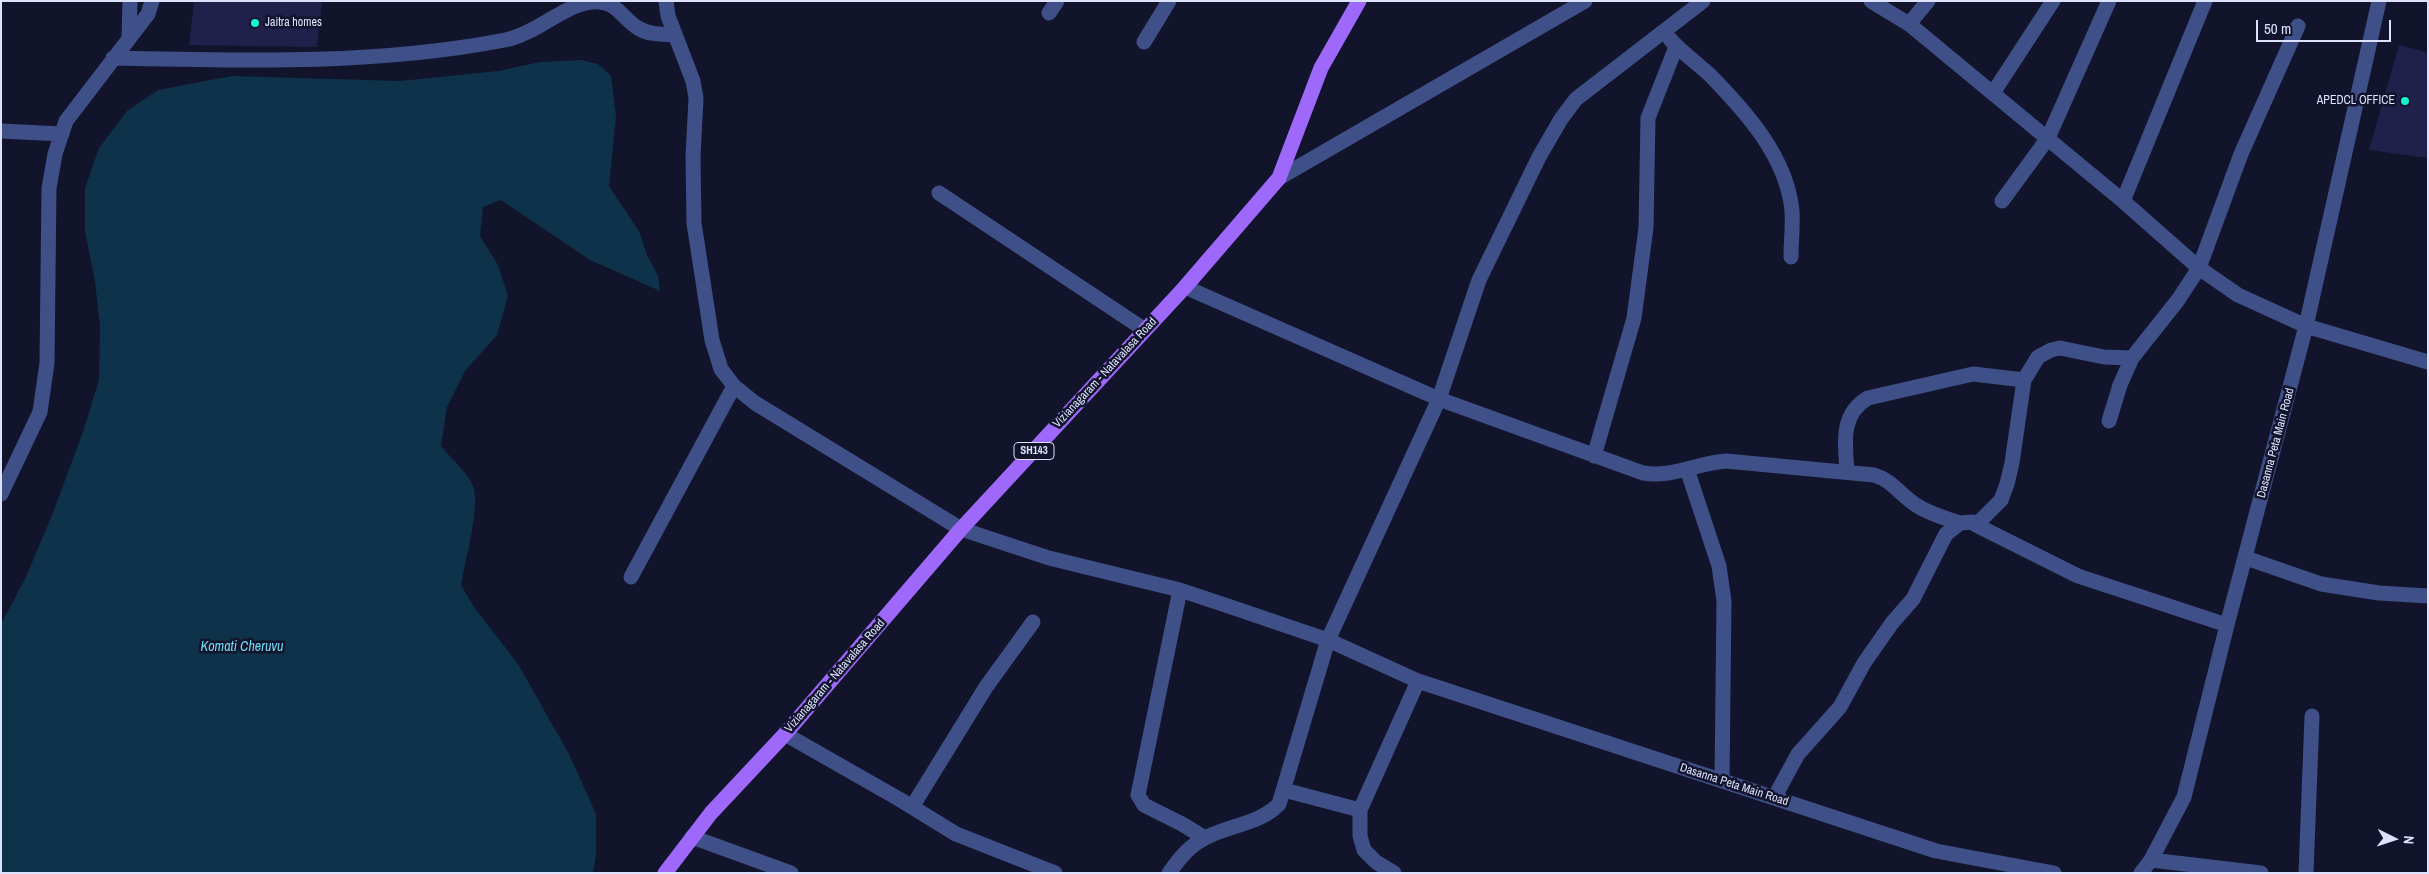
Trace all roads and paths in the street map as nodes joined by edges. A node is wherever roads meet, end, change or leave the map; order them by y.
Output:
1 (130, 1) edge
2 (152, 1) edge
3 (666, 1) edge
4 (1169, 1) edge
5 (1359, 1) edge
6 (1586, 1) edge
7 (1703, 1) edge
8 (1872, 1) edge
9 (1928, 1) edge
10 (2053, 1) edge
11 (2109, 1) edge
12 (2205, 1) edge
13 (2379, 1) edge
14 (1910, 24) junction
15 (2298, 26) dead end
16 (1664, 32) junction
17 (675, 36) junction
18 (129, 38) junction
19 (1144, 42) dead end
20 (1676, 47) junction
21 (113, 58) junction
22 (1993, 93) junction
23 (1, 131) edge
24 (62, 134) junction
25 (2048, 138) junction
26 (1279, 178) junction
27 (939, 193) dead end
28 (2002, 201) dead end
29 (2123, 201) junction
30 (1791, 257) dead end
31 (2198, 268) junction
32 (1185, 287) junction
33 (2306, 326) junction
34 (1145, 330) junction
35 (2132, 358) junction
36 (2428, 362) edge
37 (2024, 380) junction
38 (734, 386) junction
39 (1440, 398) junction
40 (2109, 421) dead end
41 (1594, 456) junction
42 (1687, 469) junction
43 (1847, 471) junction
44 (1, 494) edge
45 (1960, 523) junction
46 (1976, 525) junction
47 (961, 529) junction
48 (2246, 558) junction
49 (631, 577) dead end
50 (1180, 590) junction
51 (2428, 596) edge
52 (1033, 622) dead end
53 (2226, 625) junction
54 (1328, 640) junction
55 (1418, 681) junction
56 (2312, 716) dead end
57 (785, 734) junction
58 (1722, 781) junction
59 (1284, 790) junction
60 (1774, 798) junction
61 (912, 807) junction
62 (1360, 810) junction
63 (692, 837) junction
64 (1205, 838) junction
65 (2151, 860) junction
66 (2031, 870) edge
67 (664, 873) edge
68 (791, 873) edge
69 (1055, 873) edge
70 (1169, 873) edge
71 (1394, 873) edge
72 (2054, 873) edge
73 (2142, 873) edge
74 (2261, 873) edge
75 (2306, 873) edge

1 - 18 street
2 - 18 street
3 - 17 street, Dasanna Peta Main Road
4 - 19 street
5 - 26 main road, Vizianagaram - Natavalasa Road / SH143
6 - 26 street
7 - 16 street
8 - 14 street
9 - 14 street
10 - 22 street
11 - 25 street
12 - 29 street
13 - 33 street, Dasanna Peta Main Road
14 - 22 street
15 - 31 street
16 - 20 street
16 - 39 street
17 - 21 street
17 - 38 street, Dasanna Peta Main Road
18 - 21 street
20 - 30 street
20 - 41 street
21 - 24 street
22 - 25 street
23 - 24 street
24 - 44 street
25 - 28 street
25 - 29 street
26 - 32 main road, Vizianagaram - Natavalasa Road / SH143
27 - 34 street
29 - 31 street
31 - 33 street
31 - 35 street
32 - 34 main road, Vizianagaram - Natavalasa Road / SH143
32 - 39 street
33 - 36 street
33 - 48 street, Dasanna Peta Main Road
34 - 47 main road, Vizianagaram - Natavalasa Road / SH143
35 - 37 street
35 - 40 street
37 - 43 street
37 - 46 street
38 - 47 street, Dasanna Peta Main Road
38 - 49 street
39 - 41 street
39 - 54 street
41 - 42 street
42 - 43 street
42 - 58 street
43 - 45 street
45 - 46 street
45 - 60 street
46 - 53 street
47 - 50 street, Dasanna Peta Main Road
47 - 57 main road, Vizianagaram - Natavalasa Road / SH143
48 - 51 street
48 - 53 street, Dasanna Peta Main Road
50 - 54 street, Dasanna Peta Main Road
50 - 64 street
52 - 61 street
53 - 65 street, Dasanna Peta Main Road
54 - 55 street, Dasanna Peta Main Road
54 - 59 street
55 - 58 street, Dasanna Peta Main Road
55 - 62 street
56 - 75 street
57 - 61 street
57 - 63 main road, Vizianagaram - Natavalasa Road / SH143
58 - 60 street, Dasanna Peta Main Road
59 - 62 street
59 - 64 street
60 - 66 street, Dasanna Peta Main Road
61 - 69 street
62 - 71 street
63 - 67 main road, Vizianagaram - Natavalasa Road / SH143
63 - 68 street
64 - 70 street
65 - 73 street, Dasanna Peta Main Road
65 - 74 street
66 - 72 street, Dasanna Peta Main Road

